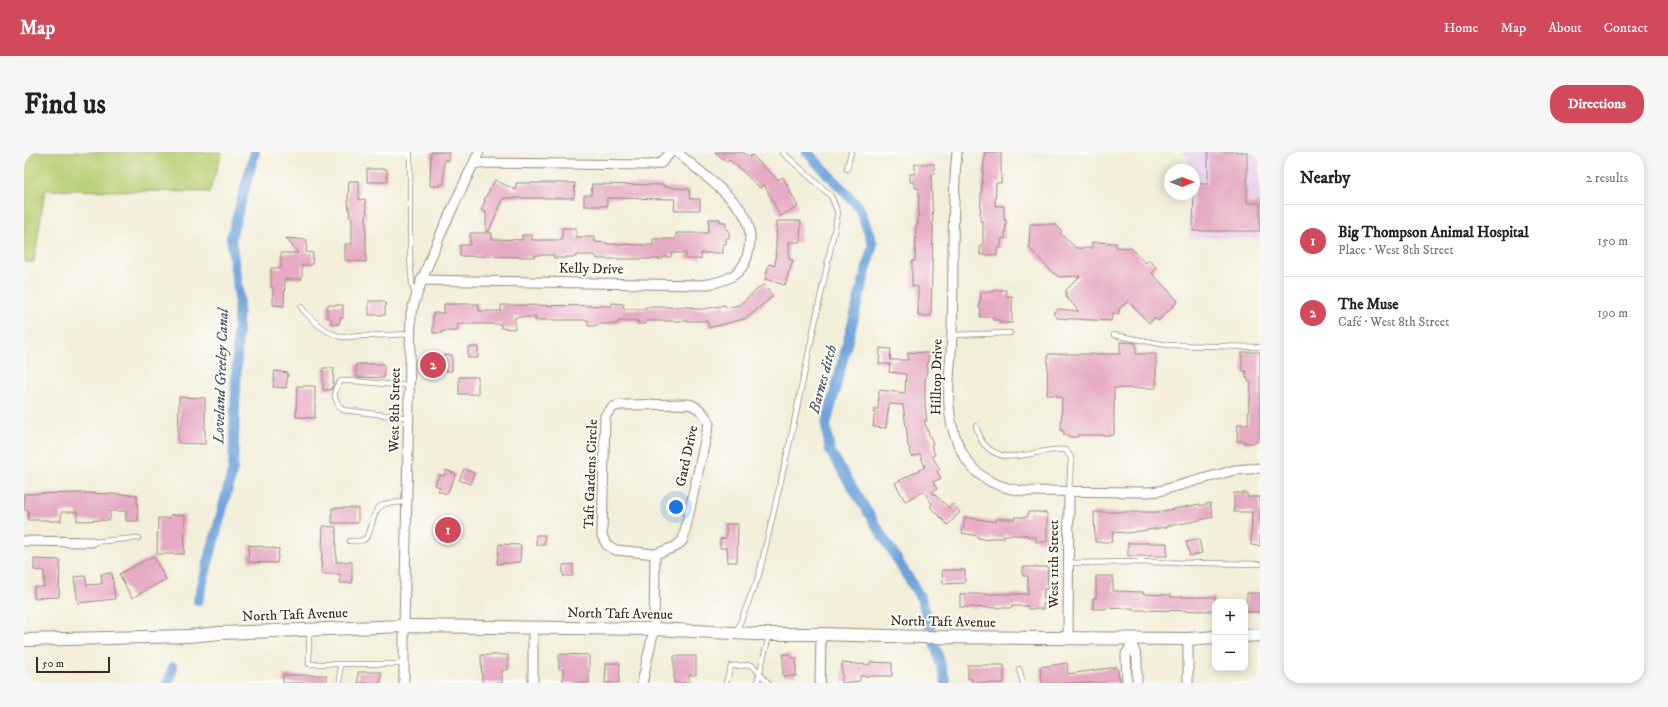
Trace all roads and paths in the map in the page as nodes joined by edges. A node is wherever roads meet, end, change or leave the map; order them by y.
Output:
1 (410, 152) edge
2 (479, 152) edge
3 (671, 152) edge
4 (677, 152) edge
5 (782, 152) edge
6 (851, 152) edge
7 (957, 152) edge
8 (474, 162) junction
9 (847, 169) dead end
10 (421, 280) junction
11 (416, 297) junction
12 (301, 307) dead end
13 (1010, 333) dead end
14 (410, 334) junction
15 (952, 335) junction
16 (1114, 335) dead end
17 (1260, 347) edge
18 (410, 385) junction
19 (689, 404) joint
20 (410, 418) junction
21 (976, 426) dead end
22 (1260, 468) edge
23 (1069, 491) junction
24 (407, 502) junction
25 (138, 538) dead end
26 (350, 541) dead end
27 (24, 542) edge
28 (92, 542) joint
29 (655, 554) junction
30 (1068, 563) junction
31 (1260, 564) edge
32 (404, 626) junction
33 (533, 627) junction
34 (654, 629) junction
35 (309, 630) junction
36 (736, 633) junction
37 (769, 634) junction
38 (821, 634) junction
39 (1260, 635) edge
40 (1248, 636) edge
41 (1068, 637) junction
42 (1212, 637) edge
43 (1188, 639) junction
44 (24, 640) edge
45 (1132, 641) junction
46 (340, 664) junction
47 (404, 664) junction
48 (1019, 669) dead end
49 (760, 674) junction
50 (340, 683) edge
51 (404, 683) edge
52 (533, 683) edge
53 (642, 683) edge
54 (726, 683) edge
55 (757, 683) edge
56 (768, 683) edge
57 (820, 683) edge
58 (1023, 683) edge
59 (1127, 683) edge
60 (1137, 683) edge
61 (1188, 683) edge

1 - 11 lane
2 - 8 street, West 8th Street
3 - 8 street
4 - 10 street, Kelly Drive
5 - 36 lane
6 - 9 lane
7 - 15 street, Hilltop Drive
8 - 10 street, West 8th Street
10 - 11 street, West 8th Street
11 - 14 street, West 8th Street
12 - 14 lane
13 - 15 lane
14 - 18 street, West 8th Street
15 - 23 street, Hilltop Drive
16 - 17 lane
18 - 20 street, West 8th Street
18 - 20 lane
19 - 29 street, Gard Drive
19 - 29 street, Taft Gardens Circle
20 - 24 street, West 8th Street
21 - 23 lane
22 - 23 street, Hilltop Drive
23 - 30 street, West 11th Street
24 - 26 lane
24 - 32 street, West 8th Street
25 - 28 lane
27 - 28 street
29 - 34 street
30 - 31 lane
30 - 41 street, West 11th Street
32 - 33 main road, North Taft Avenue
32 - 35 main road, North Taft Avenue
32 - 47 street, West 8th Street
33 - 34 main road, North Taft Avenue
33 - 52 street
34 - 36 main road, North Taft Avenue
34 - 53 street
35 - 44 main road, North Taft Avenue
35 - 46 lane
36 - 37 main road, North Taft Avenue
37 - 38 main road, North Taft Avenue
37 - 49 lane
38 - 41 main road, North Taft Avenue
38 - 57 street
39 - 40 main road
41 - 45 main road, North Taft Avenue
42 - 43 main road, North Taft Avenue
43 - 45 main road, North Taft Avenue
43 - 61 street
45 - 59 street
45 - 60 street
46 - 47 lane
46 - 50 lane
47 - 51 street, West 8th Street
48 - 58 lane
49 - 54 lane
49 - 55 lane
49 - 56 lane

